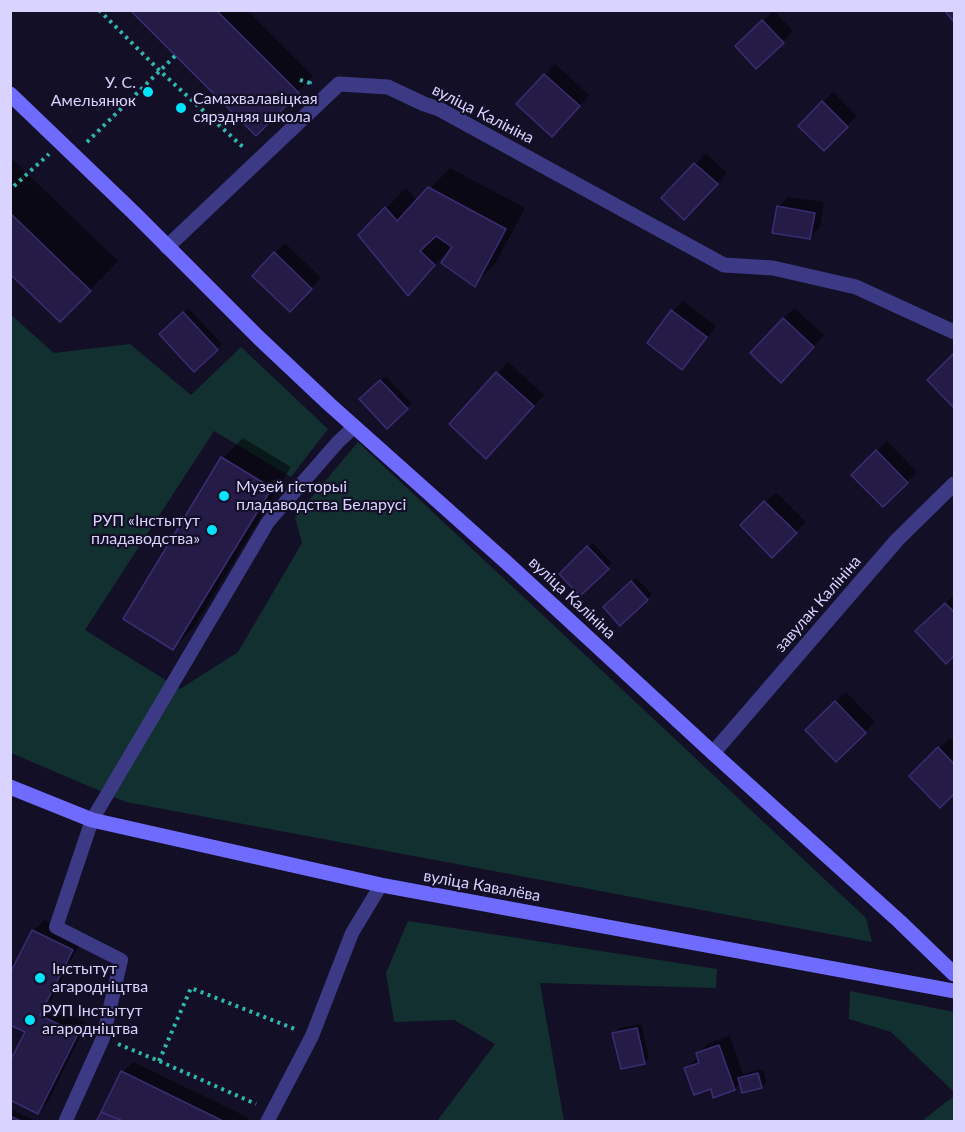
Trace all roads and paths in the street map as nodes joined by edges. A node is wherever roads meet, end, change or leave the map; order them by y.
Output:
1 (99, 10) edge
2 (176, 56) dead end
3 (160, 71) junction
4 (300, 80) dead end
5 (302, 91) dead end
6 (10, 94) edge
7 (62, 143) junction
8 (85, 145) dead end
9 (246, 150) dead end
10 (14, 186) dead end
11 (167, 246) junction
12 (954, 332) edge
13 (354, 427) junction
14 (954, 484) edge
15 (712, 753) junction
16 (10, 787) edge
17 (92, 820) junction
18 (381, 885) junction
19 (954, 974) edge
20 (954, 991) edge
21 (312, 1036) junction
22 (103, 1038) junction
23 (159, 1060) junction
24 (269, 1116) edge
25 (66, 1120) edge

1 - 3 path
2 - 3 path
3 - 8 path
3 - 9 path
4 - 5 path
6 - 7 street, вуліца Калініна
7 - 10 path
7 - 11 street, вуліца Калініна
11 - 12 street, вуліца Калініна
11 - 13 street, вуліца Калініна
13 - 15 street, вуліца Калініна
13 - 17 lane
14 - 15 street, завулак Калініна
15 - 19 street, вуліца Калініна
16 - 17 street, вуліца Кавалёва
17 - 18 street, вуліца Кавалёва
17 - 22 lane
18 - 20 street, вуліца Кавалёва
18 - 21 lane
21 - 23 path
21 - 24 lane
22 - 23 path
22 - 25 lane
23 - 24 path

